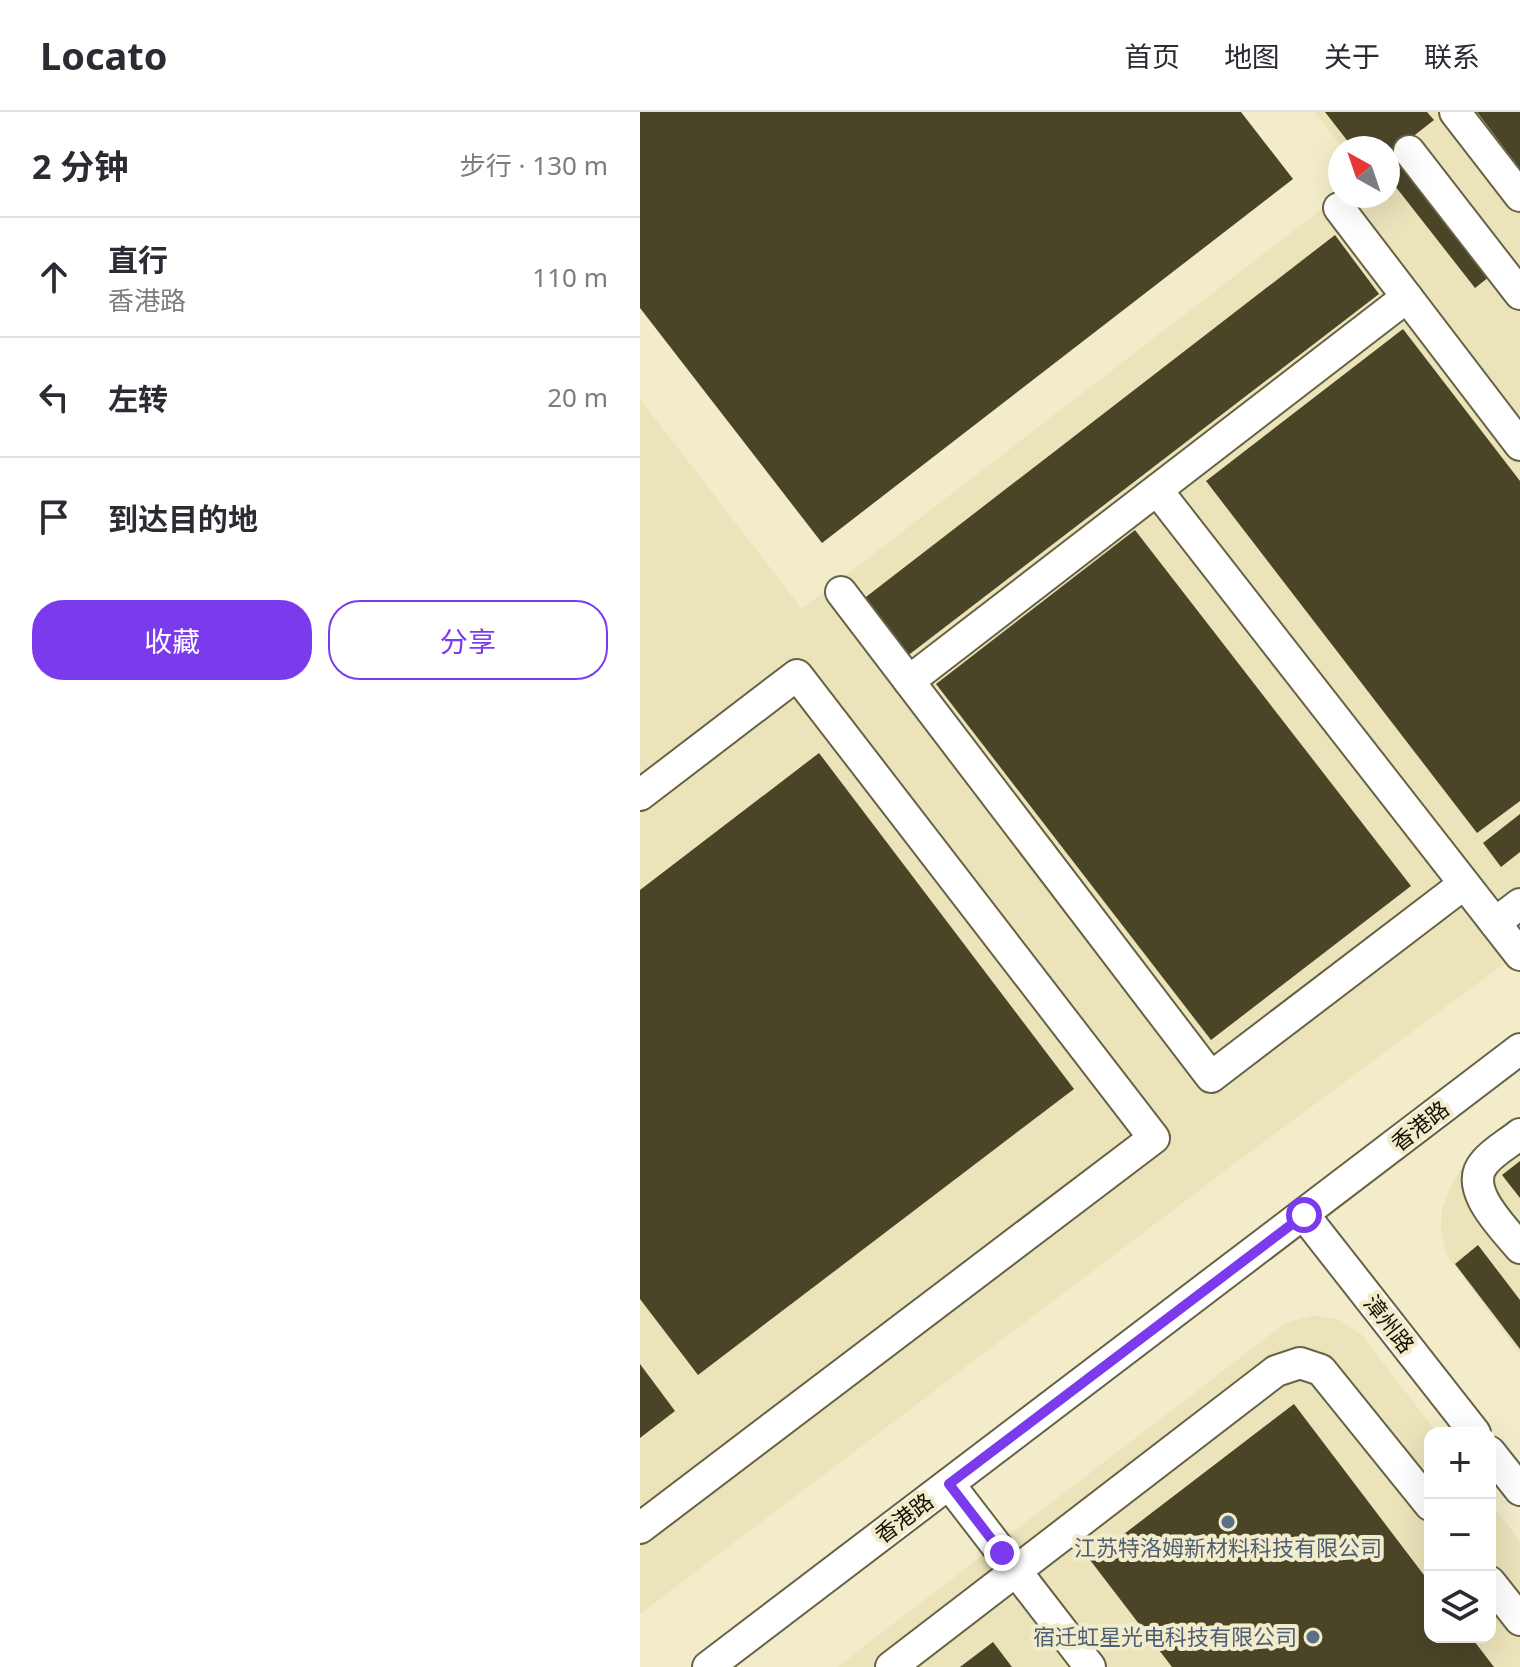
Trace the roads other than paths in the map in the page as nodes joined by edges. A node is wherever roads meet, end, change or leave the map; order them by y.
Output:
1 (1455, 112) edge
2 (1409, 151) dead end
3 (1520, 196) edge
4 (1339, 208) dead end
5 (1517, 284) edge
6 (1407, 297) junction
7 (1520, 445) edge
8 (1157, 490) junction
9 (841, 592) dead end
10 (909, 681) junction
11 (640, 795) edge
12 (1464, 884) junction
13 (1520, 904) edge
14 (1495, 923) junction
15 (1520, 955) edge
16 (1520, 1049) edge
17 (1520, 1134) edge
18 (1304, 1215) junction
19 (1520, 1248) edge
20 (1470, 1427) edge
21 (1496, 1459) edge
22 (949, 1484) junction
23 (1519, 1486) edge
24 (1425, 1499) edge
25 (640, 1528) edge
26 (1016, 1571) junction
27 (1496, 1590) edge
28 (1520, 1620) edge
29 (708, 1667) edge
30 (891, 1667) edge
31 (1090, 1667) edge

1 - 3 street
2 - 5 street
4 - 6 street
6 - 7 street
6 - 8 street
8 - 10 street
8 - 12 street
9 - 10 street
10 - 12 street
11 - 25 street
12 - 14 street
13 - 14 street
14 - 15 street
16 - 18 street, 香港路
17 - 19 street
18 - 20 street, 漳州路
18 - 22 street, 香港路
21 - 23 street
22 - 26 street
22 - 29 street, 香港路
24 - 26 street
26 - 30 street
26 - 31 street
27 - 28 street

